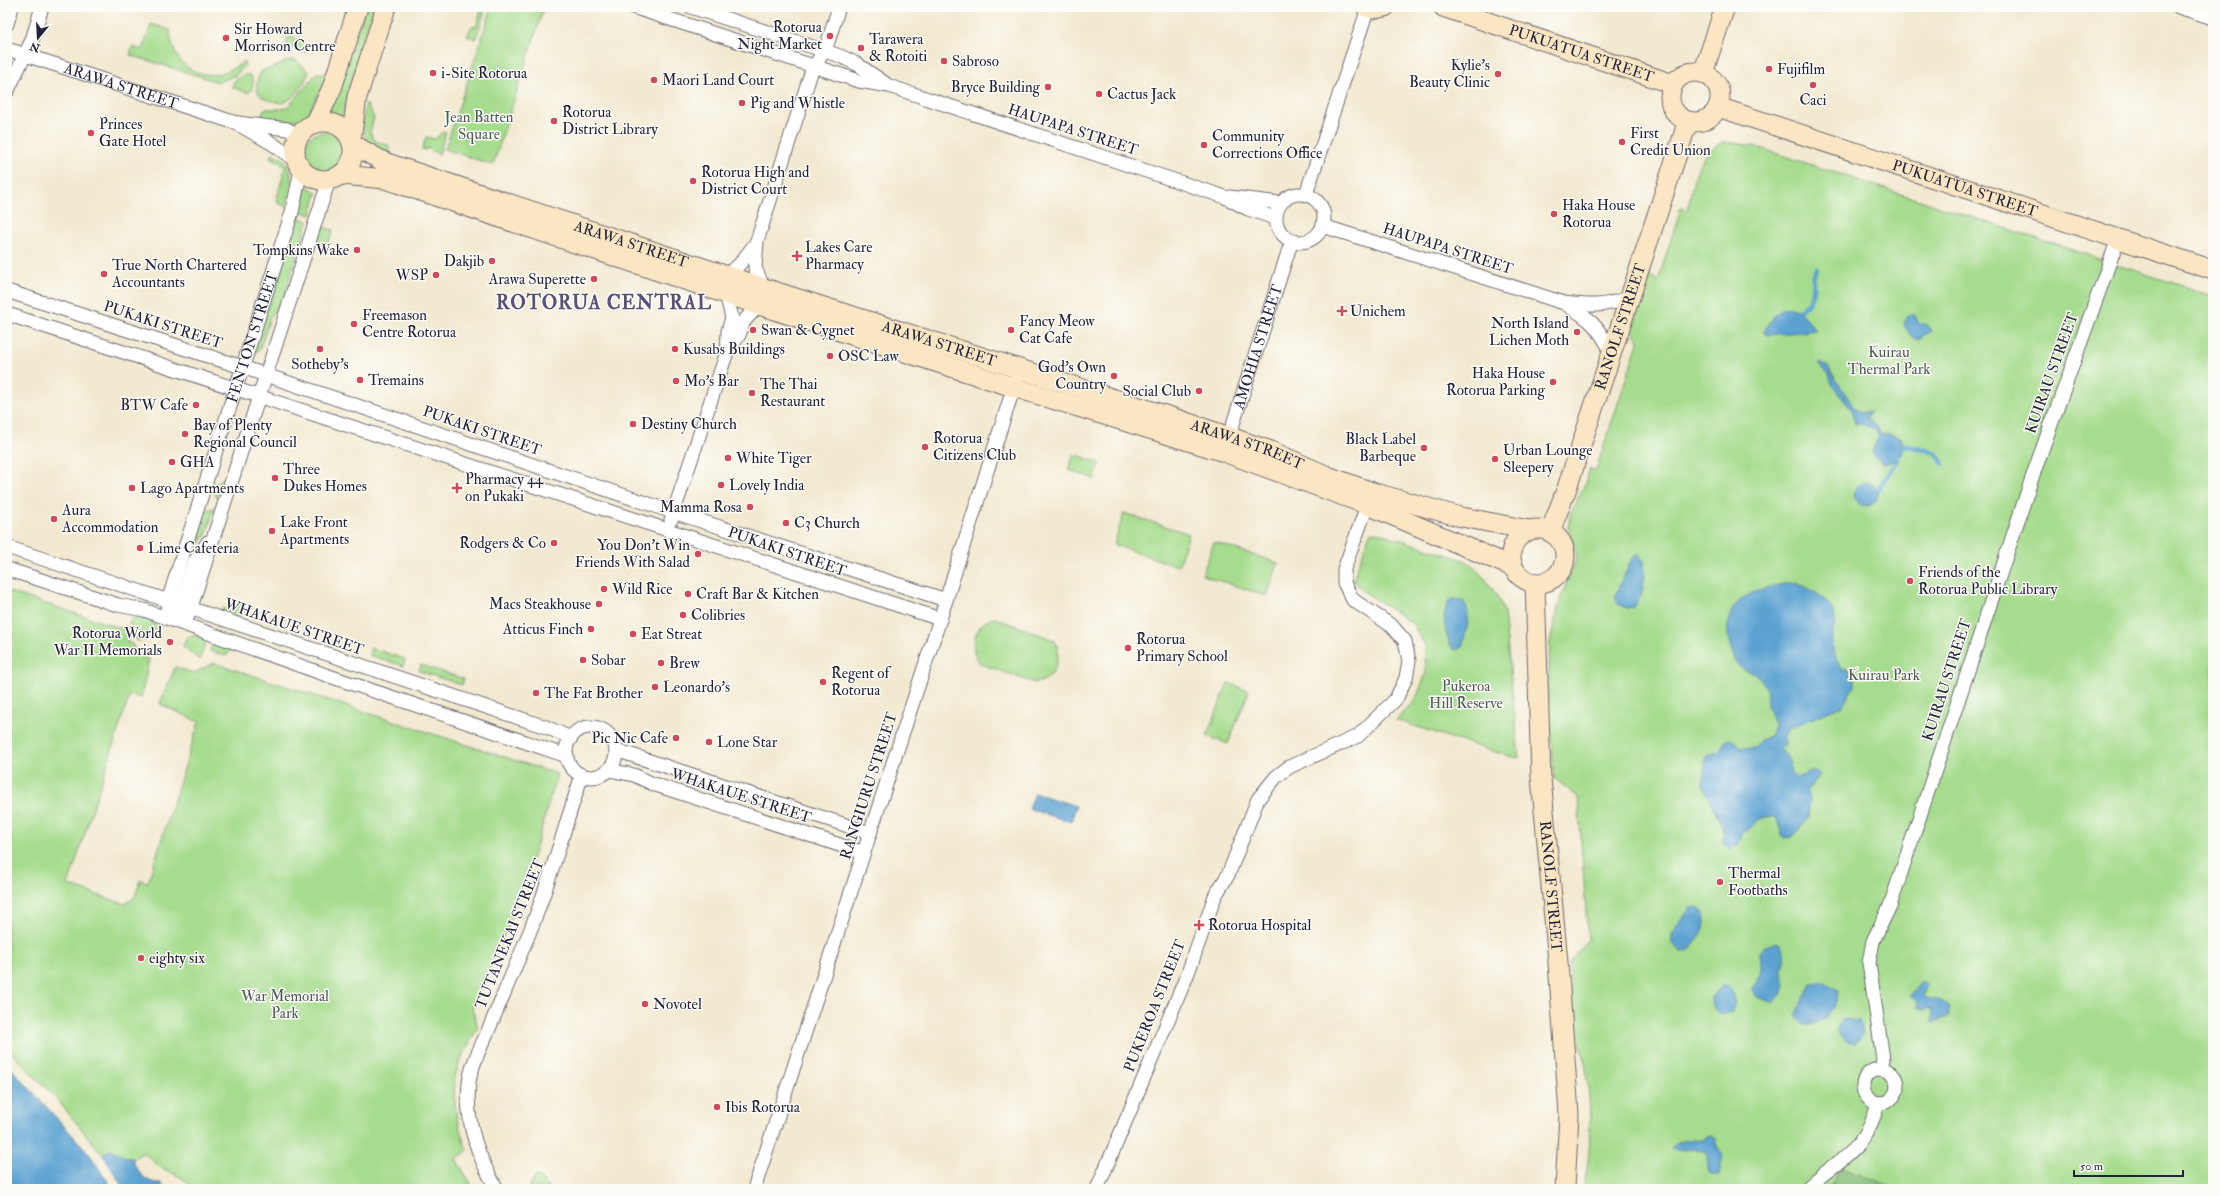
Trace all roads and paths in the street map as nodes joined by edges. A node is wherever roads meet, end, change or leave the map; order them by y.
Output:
1 (12, 7) edge
2 (42, 7) edge
3 (358, 7) edge
4 (386, 7) edge
5 (632, 7) edge
6 (691, 7) edge
7 (839, 7) edge
8 (1373, 7) edge
9 (1443, 7) edge
10 (1725, 7) edge
11 (2179, 7) edge
12 (2213, 18) edge
13 (7, 24) edge
14 (7, 49) edge
15 (824, 51) junction
16 (25, 55) junction
17 (814, 67) junction
18 (1703, 74) junction
19 (1674, 84) junction
20 (889, 86) junction
21 (7, 92) edge
22 (1718, 107) junction
23 (1688, 121) junction
24 (316, 122) junction
25 (236, 123) junction
26 (299, 135) junction
27 (352, 142) junction
28 (298, 166) junction
29 (335, 177) junction
30 (1306, 194) junction
31 (1225, 197) junction
32 (1280, 203) junction
33 (1275, 218) junction
34 (1323, 226) junction
35 (2118, 239) junction
36 (757, 241) junction
37 (1293, 242) junction
38 (2213, 270) edge
39 (726, 285) junction
40 (7, 291) edge
41 (762, 296) junction
42 (1628, 298) junction
43 (1564, 303) junction
44 (7, 314) edge
45 (1610, 351) junction
46 (727, 352) junction
47 (242, 368) junction
48 (1020, 369) junction
49 (264, 375) junction
50 (235, 388) junction
51 (1013, 388) junction
52 (258, 396) junction
53 (1226, 445) junction
54 (1370, 498) junction
55 (673, 512) junction
56 (668, 529) junction
57 (1529, 530) junction
58 (1550, 532) junction
59 (7, 547) edge
60 (1513, 567) junction
61 (7, 569) edge
62 (1535, 583) junction
63 (946, 600) junction
64 (180, 605) junction
65 (940, 619) junction
66 (175, 621) junction
67 (571, 738) junction
68 (616, 750) junction
69 (567, 756) junction
70 (609, 770) junction
71 (582, 775) junction
72 (870, 833) junction
73 (864, 853) junction
74 (1882, 1069) junction
75 (1878, 1103) junction
76 (497, 1189) edge
77 (754, 1189) edge
78 (1097, 1189) edge
79 (1565, 1189) edge
80 (1806, 1189) edge

1 - 13 street
2 - 16 street
3 - 24 main road
4 - 27 main road
5 - 17 street, HAUPAPA STREET
6 - 15 street, HAUPAPA STREET
7 - 15 street
8 - 30 street
9 - 19 main road, PUKUATUA STREET
10 - 18 main road
11 - 12 street
14 - 16 street, ARAWA STREET
15 - 17 street
15 - 20 street, HAUPAPA STREET
16 - 21 street
16 - 25 street, ARAWA STREET
17 - 20 street, HAUPAPA STREET
17 - 36 street
18 - 19 main road
18 - 22 main road
19 - 23 main road
20 - 31 street, HAUPAPA STREET
22 - 23 main road
22 - 35 main road, PUKUATUA STREET
23 - 42 main road, RANOLF STREET
24 - 26 main road
24 - 27 main road
25 - 26 street, ARAWA STREET
25 - 28 street, ARAWA STREET
26 - 28 main road
27 - 29 main road
27 - 39 main road, ARAWA STREET
28 - 29 main road
28 - 47 street, FENTON STREET
29 - 39 main road, ARAWA STREET
29 - 49 street, FENTON STREET
30 - 32 street
30 - 34 street
31 - 32 street, HAUPAPA STREET
31 - 33 street, HAUPAPA STREET
32 - 33 street
33 - 37 street
34 - 37 street
34 - 43 street, HAUPAPA STREET
35 - 38 main road, PUKUATUA STREET
35 - 74 street, KUIRAU STREET
36 - 39 street
36 - 41 street
37 - 53 street, AMOHIA STREET
39 - 41 main road, ARAWA STREET
39 - 46 street
40 - 47 street, PUKAKI STREET
41 - 46 street
41 - 48 main road, ARAWA STREET
41 - 51 main road, ARAWA STREET
42 - 43 street, HAUPAPA STREET
42 - 45 main road, RANOLF STREET
43 - 45 street, HAUPAPA STREET
44 - 50 street, PUKAKI STREET
45 - 58 main road, RANOLF STREET
46 - 55 street
47 - 49 street, PUKAKI STREET
47 - 50 street, FENTON STREET
48 - 51 street, RANGIURU STREET
48 - 53 main road, ARAWA STREET
49 - 52 street, FENTON STREET
49 - 55 street, PUKAKI STREET
50 - 52 street, PUKAKI STREET
50 - 64 street, FENTON STREET
51 - 53 main road, ARAWA STREET
51 - 63 street, RANGIURU STREET
52 - 56 street, PUKAKI STREET
52 - 64 street, FENTON STREET
53 - 54 main road, ARAWA STREET
54 - 57 main road, ARAWA STREET
54 - 60 main road, ARAWA STREET
54 - 78 street, PUKEROA STREET
55 - 56 street
55 - 63 street, PUKAKI STREET
56 - 65 street, PUKAKI STREET
57 - 58 main road
57 - 60 main road
58 - 62 main road
59 - 64 street, WHAKAUE STREET
60 - 62 main road
61 - 66 street
62 - 79 main road, RANOLF STREET
63 - 65 street, RANGIURU STREET
64 - 66 street, FENTON STREET
64 - 66 street, FENTON STREET
64 - 67 street, WHAKAUE STREET
65 - 72 street, RANGIURU STREET
66 - 69 street
67 - 68 street
67 - 69 street
68 - 70 street
68 - 72 street, WHAKAUE STREET
69 - 71 street
70 - 71 street
70 - 73 street, WHAKAUE STREET
71 - 76 street, TUTANEKAI STREET
72 - 73 street, RANGIURU STREET
73 - 77 street, RANGIURU STREET
74 - 75 street
74 - 75 street
75 - 80 street

